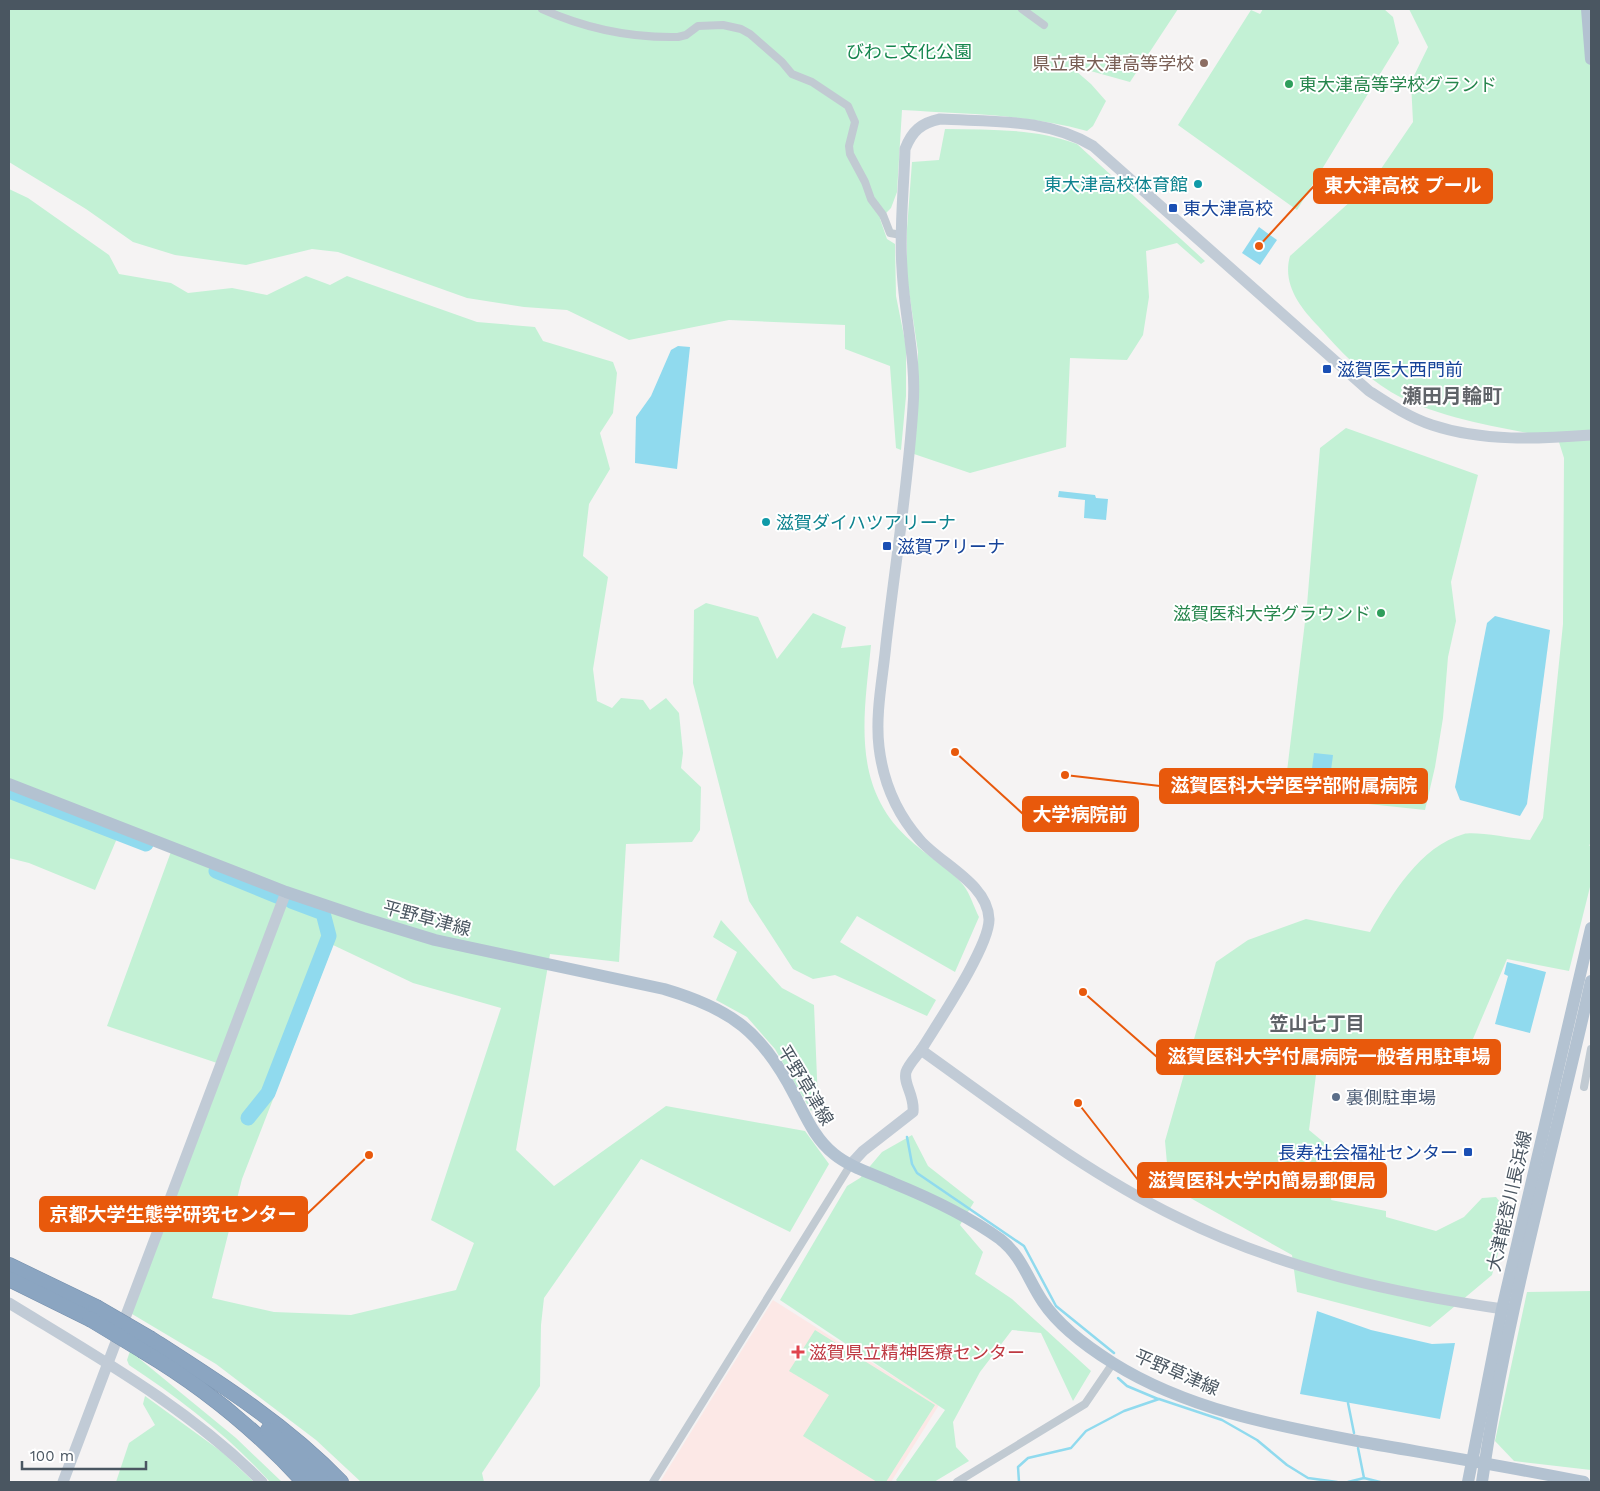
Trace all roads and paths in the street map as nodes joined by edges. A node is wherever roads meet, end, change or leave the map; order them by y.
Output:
1 (542, 9) edge
2 (1022, 9) edge
3 (1587, 9) edge
4 (1044, 25) dead end
5 (1591, 59) edge
6 (901, 235) junction
7 (1591, 434) edge
8 (9, 784) edge
9 (286, 892) junction
10 (1591, 928) edge
11 (1588, 982) edge
12 (921, 1050) junction
13 (1591, 1050) edge
14 (1584, 1087) dead end
15 (851, 1164) junction
16 (9, 1265) edge
17 (9, 1280) edge
18 (9, 1303) edge
19 (1502, 1309) junction
20 (1515, 1311) junction
21 (93, 1313) junction
22 (147, 1345) junction
23 (107, 1362) junction
24 (1113, 1363) junction
25 (1470, 1461) junction
26 (1484, 1464) junction
27 (63, 1482) edge
28 (262, 1482) edge
29 (292, 1482) edge
30 (304, 1482) edge
31 (322, 1482) edge
32 (340, 1482) edge
33 (653, 1482) edge
34 (957, 1482) edge
35 (1468, 1482) edge
36 (1482, 1482) edge
37 (1584, 1482) edge

1 - 6 street
2 - 4 street
3 - 5 main road
6 - 7 street
6 - 12 street
8 - 9 main road, 平野草津線
9 - 15 main road, 平野草津線
9 - 23 street
10 - 11 main road, 大津能登川長浜線
11 - 19 main road, 大津能登川長浜線
11 - 20 main road, 大津能登川長浜線
12 - 15 street
12 - 19 street
13 - 14 street
15 - 24 main road, 平野草津線
15 - 33 street
16 - 21 highway
17 - 21 highway
18 - 23 street
19 - 20 street
19 - 25 main road, 大津能登川長浜線
20 - 26 main road, 大津能登川長浜線
21 - 22 highway, bridge
22 - 29 highway
22 - 30 highway
22 - 31 highway
22 - 32 highway
23 - 27 street
23 - 28 street
24 - 25 main road, 平野草津線
24 - 34 street
25 - 26 main road, 平野草津線
25 - 35 main road, 大津能登川長浜線
26 - 36 main road, 大津能登川長浜線
26 - 37 main road, 平野草津線

